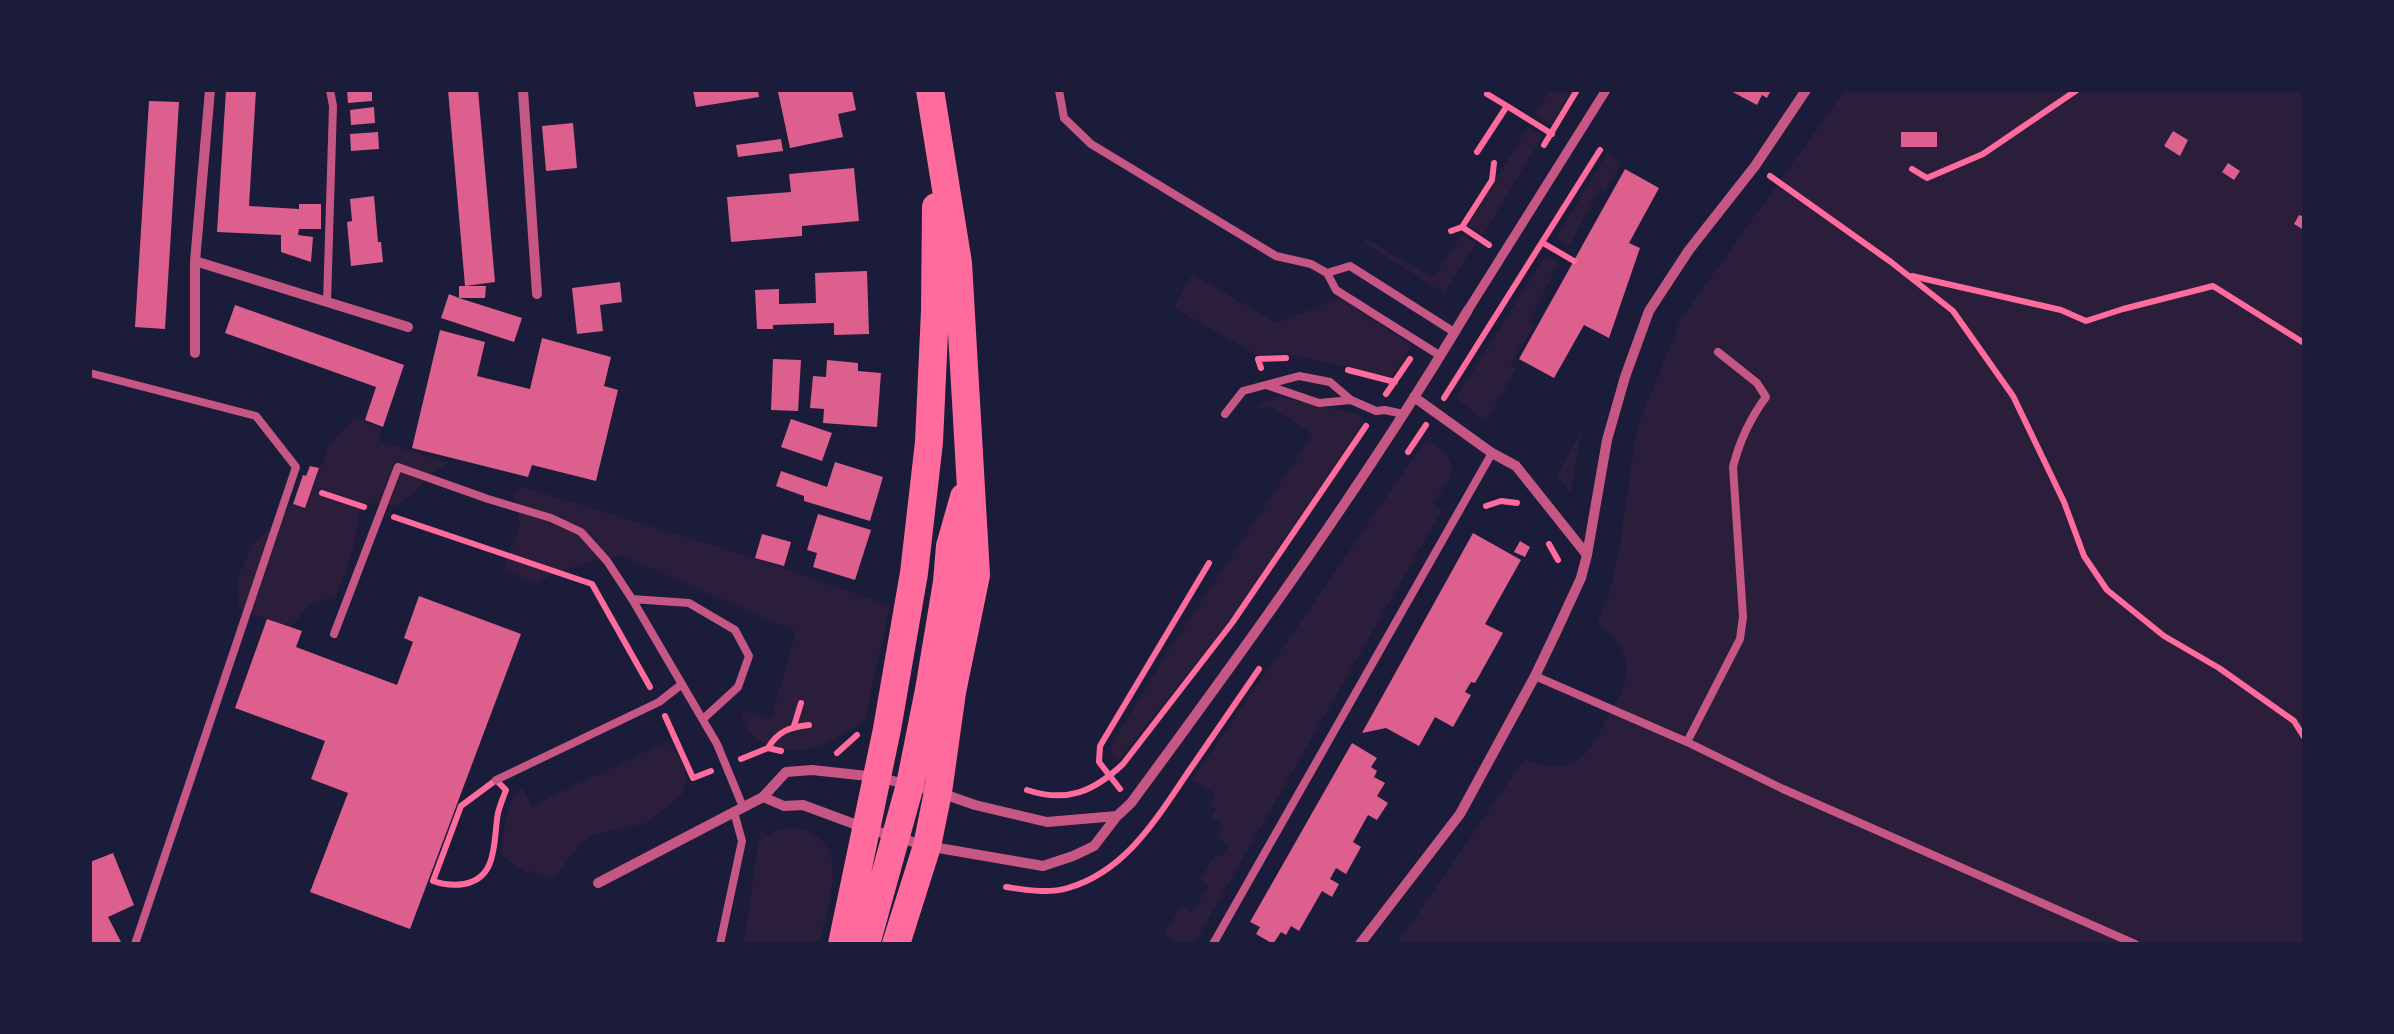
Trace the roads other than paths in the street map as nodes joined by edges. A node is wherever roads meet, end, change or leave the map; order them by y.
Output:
1 (210, 90) edge
2 (330, 90) edge
3 (524, 90) edge
4 (930, 90) edge
5 (1059, 90) edge
6 (1606, 90) edge
7 (1806, 90) edge
8 (937, 126) junction
9 (195, 261) junction
10 (1327, 273) junction
11 (537, 294) dead end
12 (327, 302) junction
13 (1468, 310) joint
14 (408, 327) dead end
15 (1454, 332) junction
16 (1718, 352) dead end
17 (194, 353) dead end
18 (1440, 354) junction
19 (90, 374) edge
20 (1267, 385) junction
21 (1414, 397) junction
22 (1351, 400) junction
23 (1225, 414) dead end
24 (1403, 414) junction
25 (1492, 453) junction
26 (970, 474) junction
27 (1588, 555) junction
28 (632, 599) junction
29 (334, 634) dead end
30 (1536, 676) junction
31 (682, 684) junction
32 (702, 719) junction
33 (1687, 742) junction
34 (877, 777) junction
35 (496, 780) road end
36 (910, 785) junction
37 (938, 792) junction
38 (762, 797) junction
39 (739, 809) junction
40 (1117, 816) junction
41 (865, 828) junction
42 (896, 837) junction
43 (927, 846) junction
44 (598, 883) dead end
45 (135, 944) edge
46 (720, 944) edge
47 (842, 944) edge
48 (866, 944) edge
49 (896, 944) edge
50 (1213, 944) edge
51 (1360, 944) edge
52 (2135, 944) edge

1 - 9 street
2 - 12 lane
3 - 11 street
4 - 8 highway
5 - 10 lane
6 - 13 street
7 - 27 street
8 - 26 highway
8 - 34 highway
9 - 12 street
9 - 17 street
10 - 15 lane
10 - 18 lane
12 - 14 street
13 - 15 street
15 - 18 street
16 - 33 lane
18 - 21 street
19 - 45 lane
20 - 22 lane
20 - 22 lane
20 - 23 lane
21 - 24 street
21 - 25 street
22 - 24 lane
24 - 40 street
25 - 27 street
25 - 50 lane
26 - 36 highway
26 - 37 highway
27 - 30 street
28 - 29 lane
28 - 31 lane
28 - 32 lane
30 - 33 lane
30 - 51 street
31 - 32 lane
31 - 35 lane
32 - 39 lane
33 - 52 lane
34 - 36 street
34 - 38 street
34 - 41 highway
36 - 37 street
36 - 42 highway
37 - 40 street
37 - 43 highway
38 - 39 street
38 - 41 street
39 - 44 street
39 - 46 lane
40 - 43 street
41 - 42 street
41 - 47 highway
42 - 43 street
42 - 48 highway
43 - 49 highway

